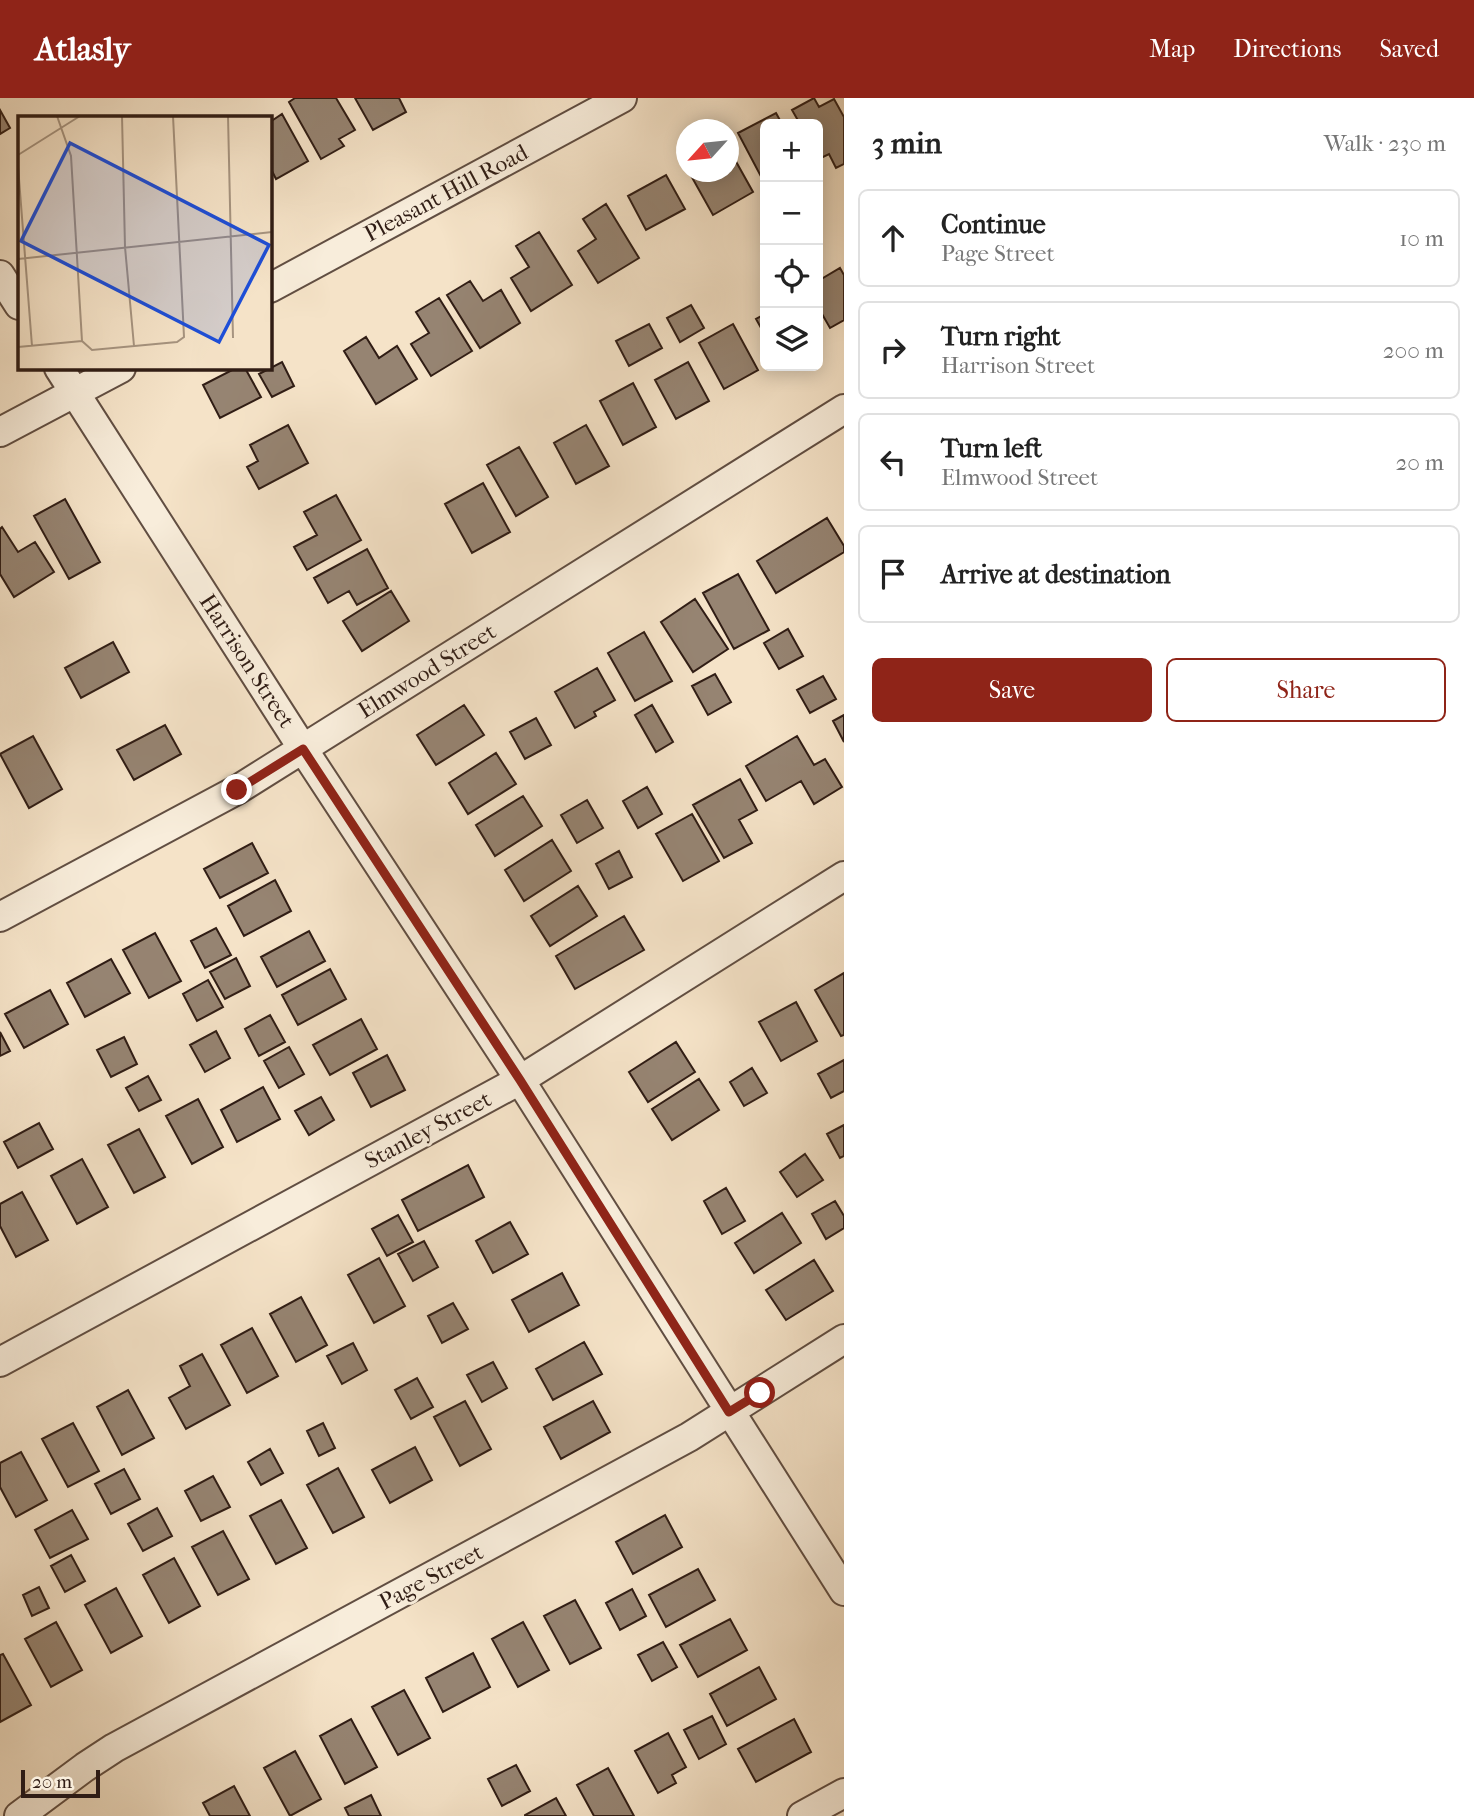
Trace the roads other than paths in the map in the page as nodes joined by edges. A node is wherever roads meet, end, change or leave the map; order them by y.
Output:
1 (622, 98) edge
2 (0, 275) edge
3 (271, 287) edge
4 (18, 303) edge
5 (60, 369) edge
6 (119, 369) edge
7 (75, 392) junction
8 (844, 409) edge
9 (0, 432) edge
10 (303, 749) junction
11 (844, 876) edge
12 (0, 918) edge
13 (520, 1080) junction
14 (844, 1339) edge
15 (0, 1362) edge
16 (729, 1412) junction
17 (844, 1591) edge
18 (844, 1793) edge
19 (19, 1816) edge
20 (802, 1816) edge

1 - 3 street, Pleasant Hill Road
2 - 4 street
5 - 7 street, Harrison Street
6 - 7 street
7 - 9 street
7 - 10 street, Harrison Street
8 - 10 street, Elmwood Street
10 - 12 street, Elmwood Street
10 - 13 street, Harrison Street
11 - 13 street, Stanley Street
13 - 15 street, Stanley Street
13 - 16 street, Harrison Street
14 - 16 street, Page Street
16 - 17 street, Harrison Street
16 - 19 street, Page Street
18 - 20 street

